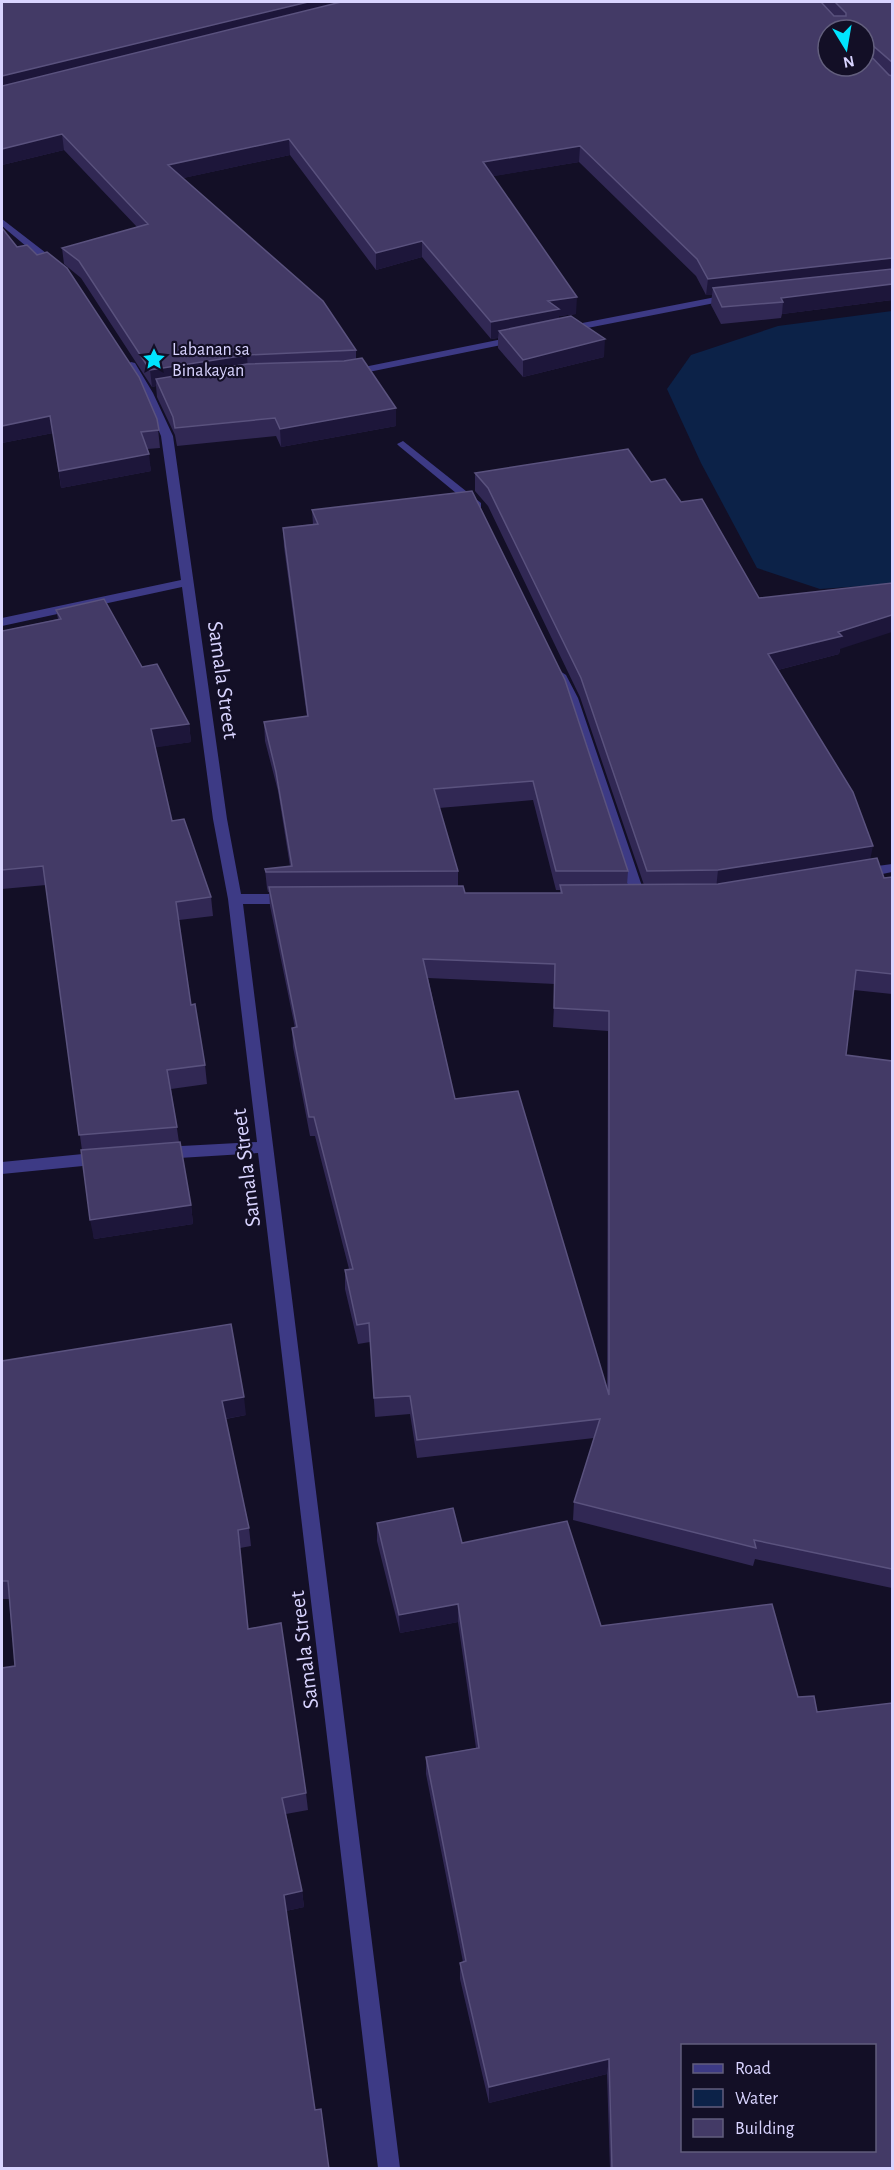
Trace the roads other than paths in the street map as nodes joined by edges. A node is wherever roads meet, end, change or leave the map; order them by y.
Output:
1 (2, 222) edge
2 (66, 274) edge
3 (737, 296) edge
4 (553, 332) edge
5 (530, 337) edge
6 (122, 351) edge
7 (334, 374) edge
8 (403, 444) dead end
9 (485, 518) edge
10 (189, 582) junction
11 (2, 622) edge
12 (556, 666) edge
13 (892, 868) edge
14 (846, 876) edge
15 (306, 898) edge
16 (638, 898) edge
17 (235, 899) junction
18 (265, 1147) junction
19 (142, 1155) edge
20 (119, 1157) edge
21 (2, 1168) edge
22 (389, 2169) edge

1 - 2 street
3 - 4 street
5 - 7 street
6 - 10 street, Samala Street
8 - 9 street
10 - 11 street
10 - 17 street, Samala Street
12 - 16 street
13 - 14 street
15 - 17 street
17 - 18 street, Samala Street
18 - 19 street
18 - 22 street, Samala Street
20 - 21 street

